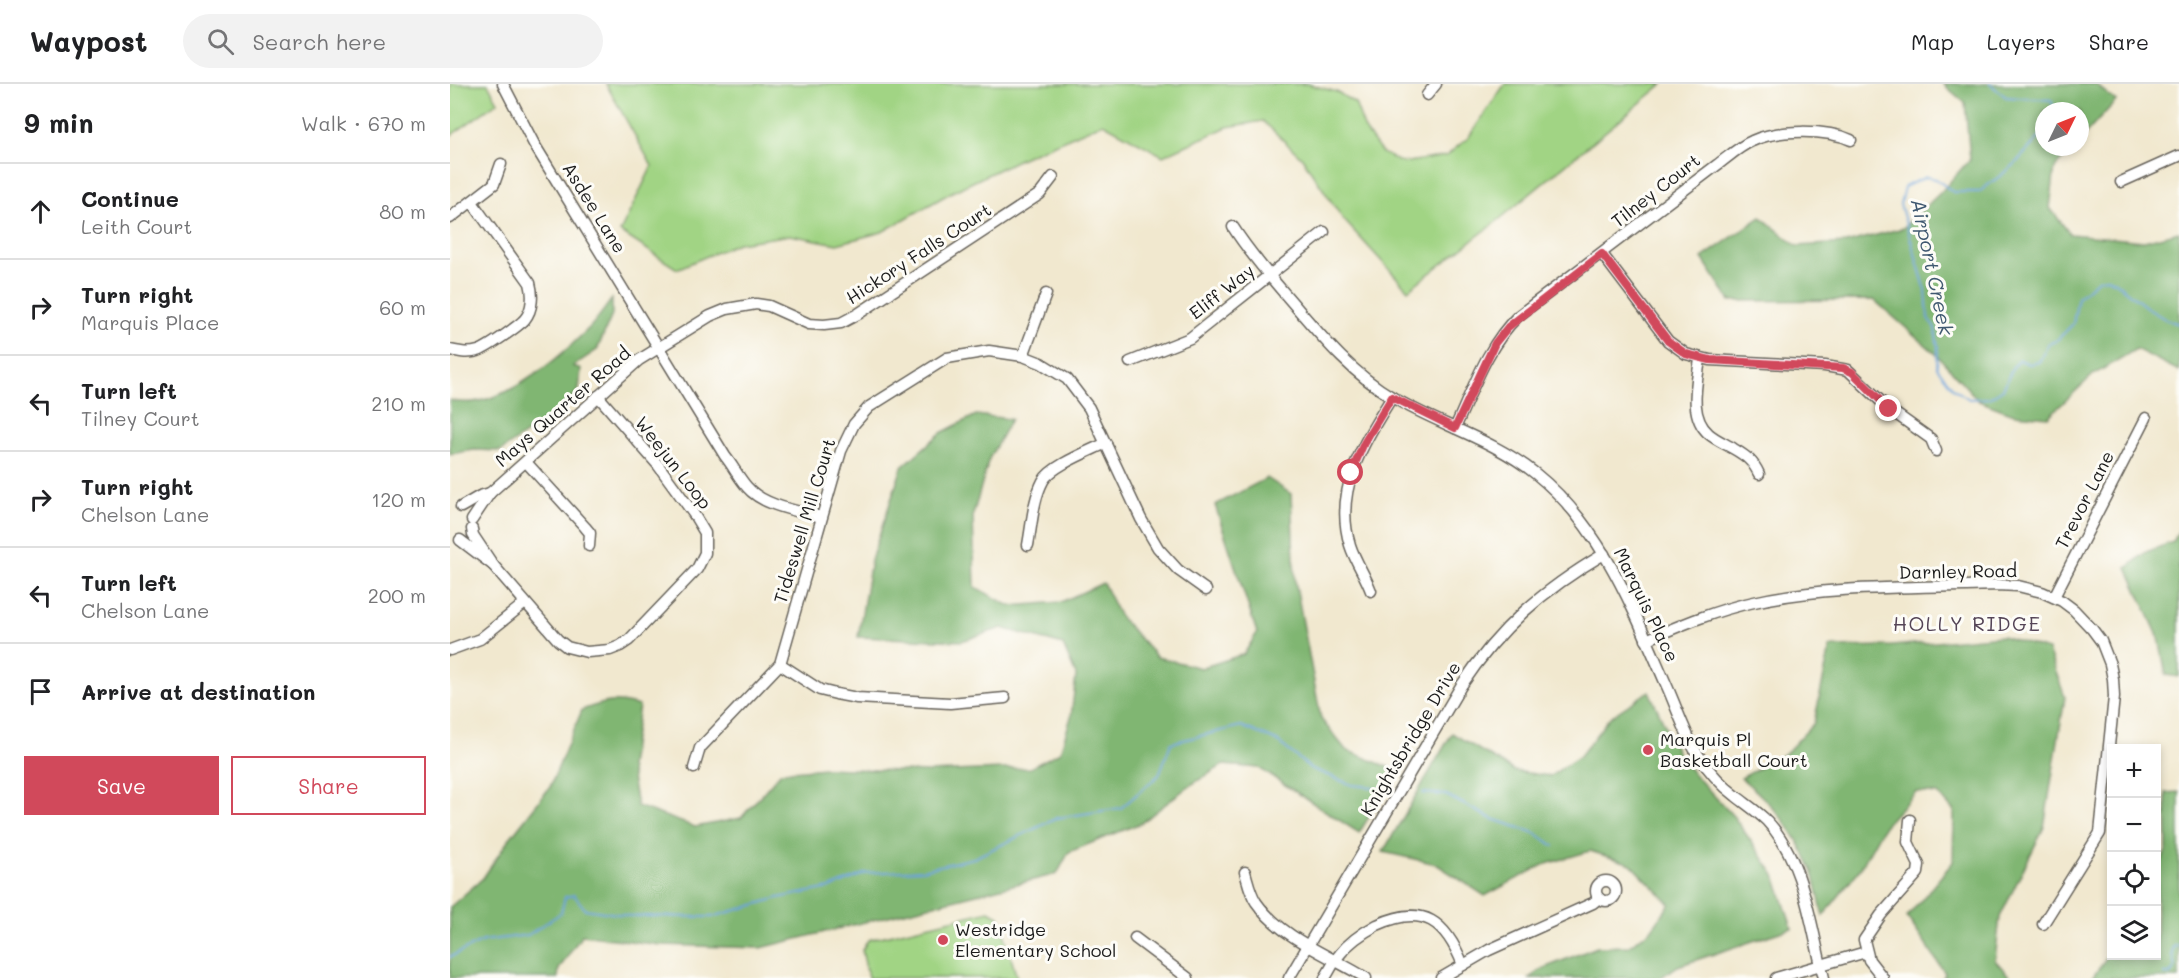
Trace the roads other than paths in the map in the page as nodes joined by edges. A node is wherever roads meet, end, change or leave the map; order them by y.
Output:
1 (503, 84) edge
2 (1436, 84) edge
3 (1427, 94) dead end
4 (1851, 140) dead end
5 (2179, 156) edge
6 (501, 164) dead end
7 (1053, 177) dead end
8 (2121, 182) dead end
9 (472, 202) junction
10 (450, 218) edge
11 (1233, 228) dead end
12 (1324, 232) dead end
13 (1602, 254) junction
14 (1270, 276) junction
15 (1046, 294) dead end
16 (661, 348) junction
17 (450, 350) edge
18 (1023, 356) junction
19 (1700, 359) junction
20 (1130, 362) dead end
21 (598, 396) junction
22 (1392, 397) junction
23 (2146, 418) dead end
24 (1455, 428) junction
25 (1106, 443) junction
26 (1936, 451) dead end
27 (526, 462) junction
28 (1759, 474) dead end
29 (490, 493) junction
30 (456, 507) edge
31 (821, 517) junction
32 (472, 524) junction
33 (455, 540) edge
34 (1028, 545) dead end
35 (589, 546) dead end
36 (1604, 554) junction
37 (493, 565) junction
38 (1206, 590) dead end
39 (1371, 591) dead end
40 (2054, 597) junction
41 (525, 603) junction
42 (1646, 640) junction
43 (450, 650) edge
44 (780, 664) junction
45 (1005, 698) dead end
46 (694, 768) dead end
47 (1910, 820) dead end
48 (1245, 872) dead end
49 (1599, 898) dead end
50 (2043, 924) dead end
51 (1135, 938) dead end
52 (1309, 945) junction
53 (1866, 952) junction
54 (1336, 960) junction
55 (1820, 964) junction
56 (1462, 965) junction
57 (1800, 974) edge
58 (1188, 978) edge
59 (1289, 978) edge
60 (1325, 978) edge
61 (1366, 978) edge
62 (1441, 978) edge
63 (1776, 978) edge
64 (1824, 978) edge
65 (1883, 978) edge

1 - 16 street, Asdee Lane
2 - 3 street
4 - 13 street, Tilney Court
5 - 8 street
6 - 9 street
7 - 16 street, Hickory Falls Court
9 - 10 street
9 - 17 street
11 - 14 street, Marquis Place
12 - 14 street, Eliff Way
13 - 19 street
13 - 24 street, Tilney Court
14 - 20 street, Eliff Way
14 - 22 street, Marquis Place
15 - 18 street
16 - 21 street, Mays Quarter Road
16 - 31 street, Asdee Lane
18 - 25 street, Tideswell Mill Court
18 - 31 street, Tideswell Mill Court
19 - 26 street
19 - 28 street
21 - 27 street, Mays Quarter Road
21 - 41 street, Weejun Loop
22 - 24 street, Marquis Place
22 - 39 street
23 - 40 street, Trevor Lane
24 - 36 street, Marquis Place
25 - 34 street
25 - 38 street, Tideswell Mill Court
27 - 29 street, Mays Quarter Road
27 - 35 street
29 - 30 street, Mays Quarter Road
29 - 32 street, Mays Quarter Road
30 - 32 street, Mays Quarter Road
31 - 44 street, Tideswell Mill Court
32 - 33 street, Mays Quarter Road
32 - 37 street, Weejun Loop
33 - 37 street, Weejun Loop
36 - 42 street, Marquis Place
36 - 52 street, Knightsbridge Drive
37 - 41 street, Weejun Loop
40 - 42 street, Darnley Road
40 - 50 street, Darnley Road
41 - 43 street
42 - 55 street, Marquis Place
44 - 45 street
44 - 46 street, Tideswell Mill Court
47 - 53 street
48 - 52 street
49 - 56 street
51 - 58 street
52 - 54 street
52 - 59 street, Knightsbridge Drive
53 - 55 street
53 - 65 street
54 - 56 street
54 - 60 street
54 - 61 street
55 - 57 street
55 - 64 street, Marquis Place
56 - 62 street
57 - 63 street

